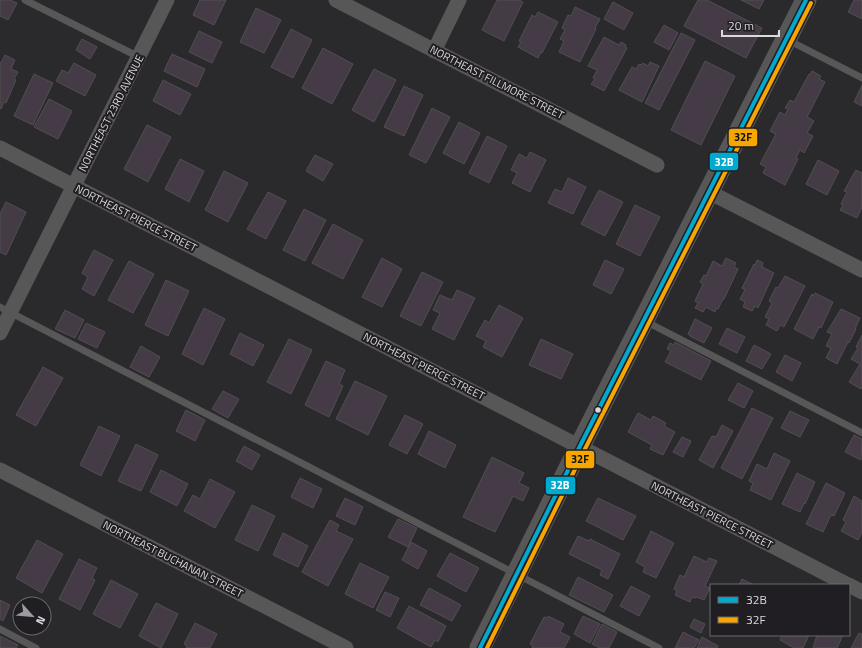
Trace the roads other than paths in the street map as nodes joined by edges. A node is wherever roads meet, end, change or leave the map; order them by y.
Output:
1 (25, 0) edge
2 (167, 0) edge
3 (336, 0) edge
4 (459, 0) edge
5 (806, 0) edge
6 (786, 39) junction
7 (434, 51) junction
8 (139, 57) junction
9 (862, 78) edge
10 (0, 148) edge
11 (657, 165) dead end
12 (74, 186) junction
13 (709, 192) junction
14 (862, 270) edge
15 (5, 309) edge
16 (645, 320) junction
17 (0, 333) edge
18 (862, 433) edge
19 (580, 446) junction
20 (0, 470) edge
21 (517, 575) junction
22 (847, 584) edge
23 (850, 586) edge
24 (862, 592) edge
25 (0, 629) edge
26 (36, 648) edge
27 (346, 648) edge
28 (480, 648) edge
29 (659, 648) edge

1 - 8 lane
2 - 8 street, NORTHEAST 23RD AVENUE
3 - 7 street, NORTHEAST FILLMORE STREET
4 - 7 street
5 - 6 main road
6 - 9 lane
6 - 13 main road
7 - 11 street, NORTHEAST FILLMORE STREET
8 - 12 street, NORTHEAST 23RD AVENUE
10 - 12 street, NORTHEAST PIERCE STREET
12 - 15 street, NORTHEAST 23RD AVENUE
12 - 19 street, NORTHEAST PIERCE STREET
13 - 14 street
13 - 16 main road
15 - 17 street, NORTHEAST 23RD AVENUE
15 - 21 lane
16 - 18 lane
16 - 19 main road
19 - 21 main road
19 - 22 street, NORTHEAST PIERCE STREET
20 - 27 street, NORTHEAST BUCHANAN STREET
21 - 28 main road
21 - 29 lane
23 - 24 street, NORTHEAST PIERCE STREET
25 - 26 lane

